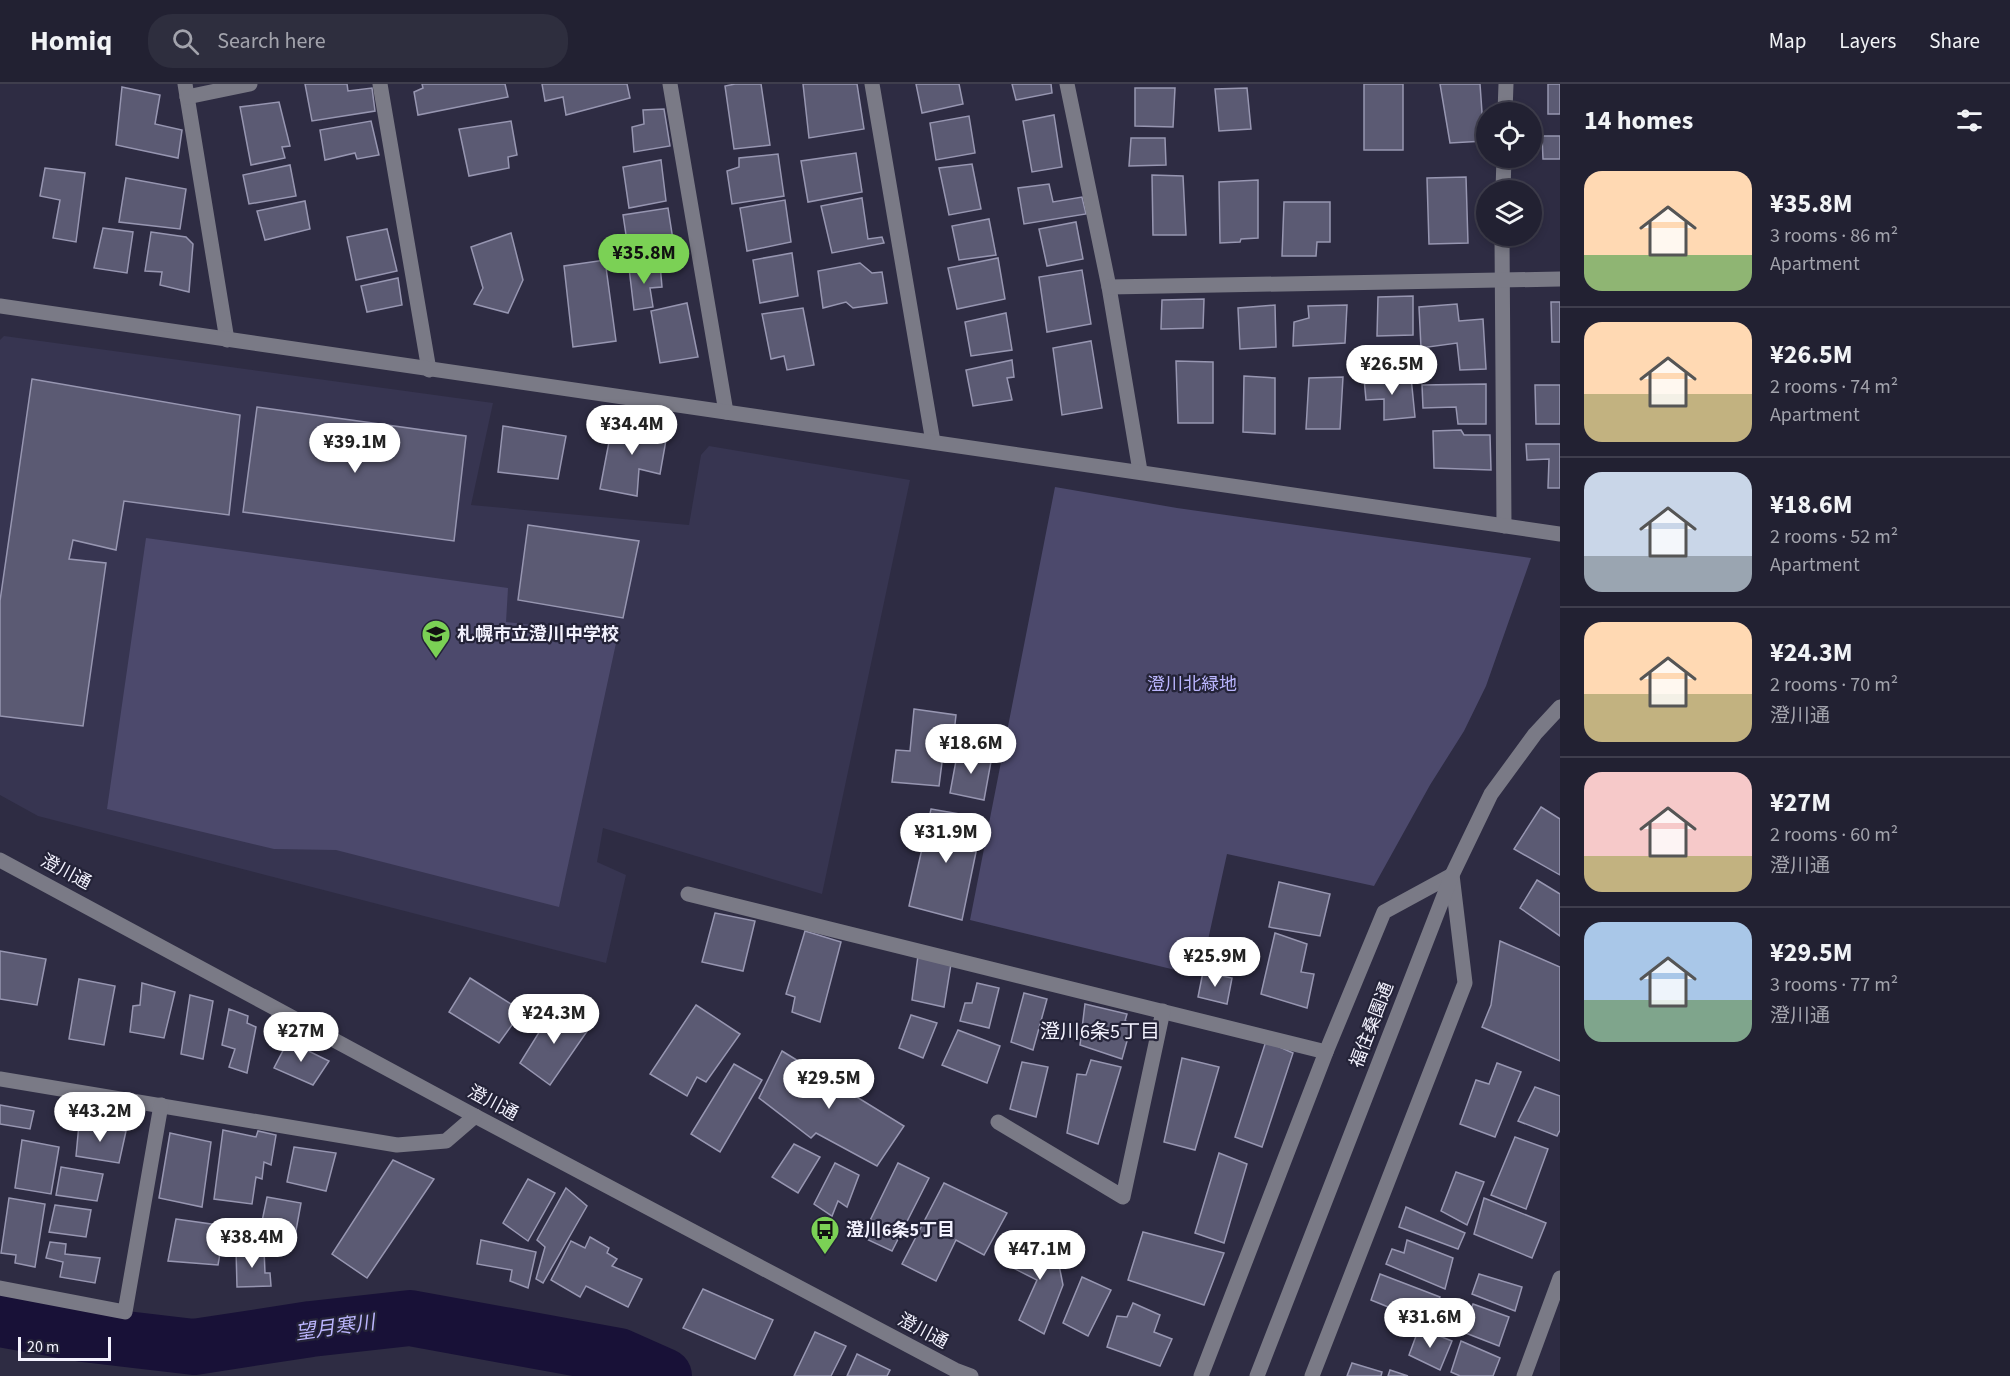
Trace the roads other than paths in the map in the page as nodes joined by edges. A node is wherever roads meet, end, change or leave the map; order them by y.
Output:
1 (250, 84) edge
2 (380, 84) edge
3 (670, 84) edge
4 (872, 84) edge
5 (1067, 84) edge
6 (1506, 84) edge
7 (186, 91) edge
8 (1505, 102) edge
9 (1502, 246) edge
10 (1500, 279) junction
11 (1560, 279) edge
12 (1109, 287) junction
13 (0, 306) edge
14 (226, 340) junction
15 (429, 370) junction
16 (726, 412) junction
17 (933, 442) junction
18 (1140, 471) junction
19 (1504, 526) junction
20 (1560, 534) edge
21 (1560, 707) edge
22 (0, 860) edge
23 (1452, 875) junction
24 (688, 894) dead end
25 (1163, 1011) junction
26 (1326, 1052) junction
27 (0, 1079) edge
28 (161, 1105) junction
29 (475, 1116) junction
30 (998, 1122) dead end
31 (1560, 1278) edge
32 (0, 1288) edge
33 (971, 1376) edge
34 (1201, 1376) edge
35 (1257, 1376) edge
36 (1312, 1376) edge
37 (1524, 1376) edge

1 - 7 street
2 - 15 street
3 - 16 street
4 - 17 street
5 - 12 street
6 - 8 street
7 - 14 street
9 - 10 street
10 - 11 street
10 - 12 street
10 - 19 street
12 - 18 street
13 - 14 street
14 - 15 street
15 - 16 street
16 - 17 street
17 - 18 street
18 - 19 street
19 - 20 street
21 - 23 street, 福住桑園通
22 - 29 street, 澄川通
23 - 26 street
23 - 35 street, 福住桑園通
23 - 36 street
24 - 25 street
25 - 26 street
25 - 30 street
26 - 34 street
27 - 28 street
28 - 29 street
28 - 32 street
29 - 33 street, 澄川通
31 - 37 street

